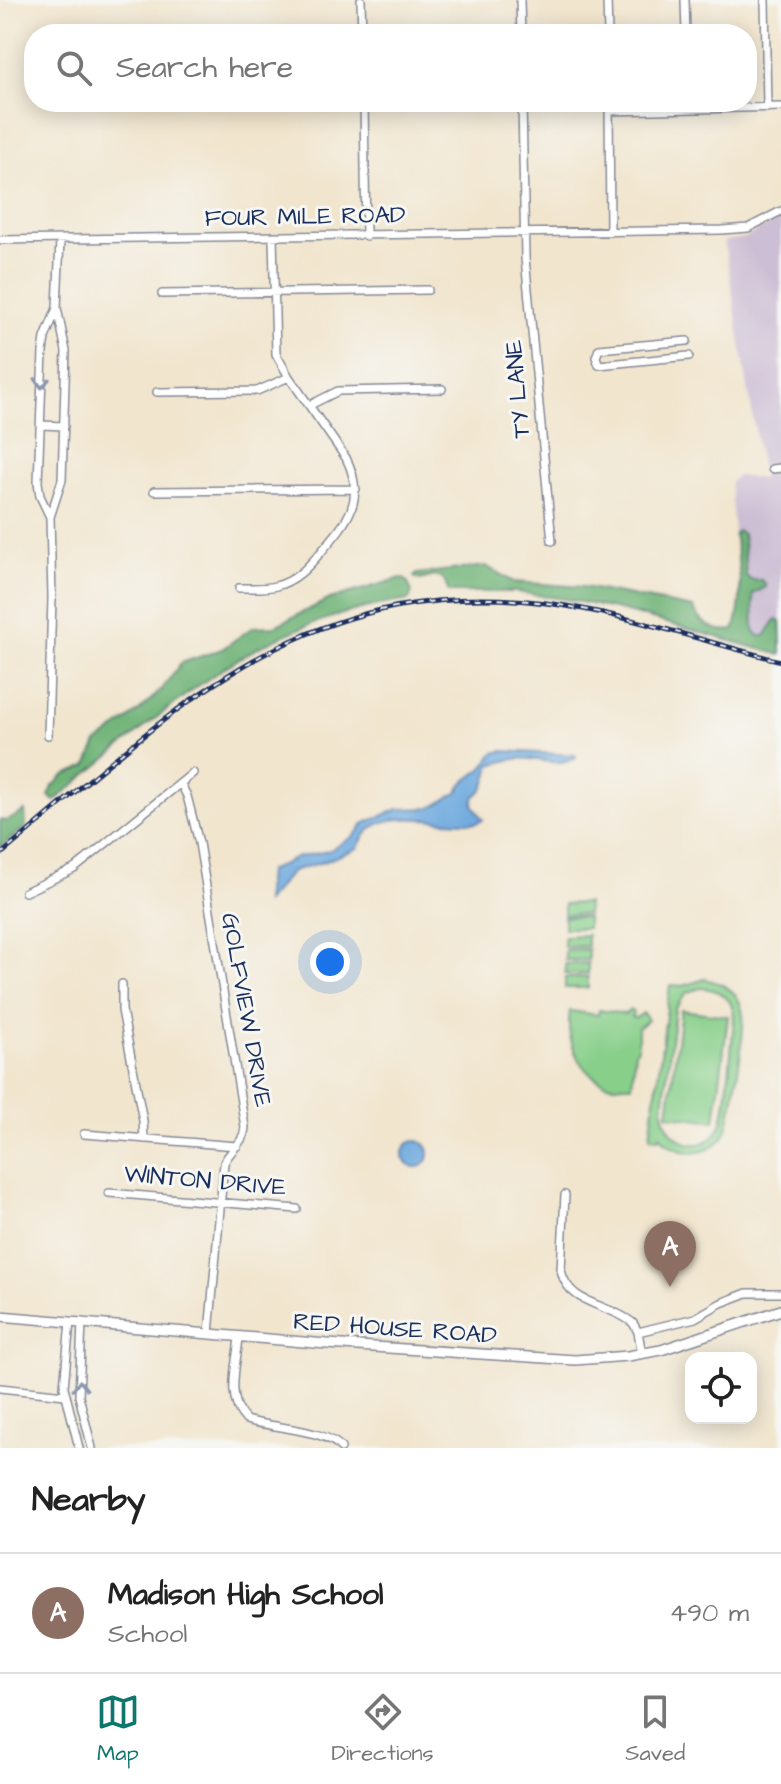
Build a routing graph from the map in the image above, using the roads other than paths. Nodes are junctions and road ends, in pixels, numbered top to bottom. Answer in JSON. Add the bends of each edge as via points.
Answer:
{"nodes":[{"id":1,"x":361,"y":0,"type":"edge"},
{"id":2,"x":520,"y":0,"type":"edge"},
{"id":3,"x":607,"y":0,"type":"edge"},
{"id":4,"x":685,"y":0,"type":"edge"},
{"id":5,"x":765,"y":0,"type":"edge"},
{"id":6,"x":362,"y":24,"type":"edge"},
{"id":7,"x":521,"y":24,"type":"edge"},
{"id":8,"x":608,"y":24,"type":"edge"},
{"id":9,"x":686,"y":24,"type":"edge"},
{"id":10,"x":781,"y":107,"type":"edge"},
{"id":11,"x":757,"y":108,"type":"edge"},
{"id":12,"x":767,"y":108,"type":"junction"},
{"id":13,"x":364,"y":112,"type":"edge"},
{"id":14,"x":522,"y":112,"type":"edge"},
{"id":15,"x":610,"y":112,"type":"edge"},
{"id":16,"x":781,"y":211,"type":"edge"},
{"id":17,"x":610,"y":232,"type":"junction"},
{"id":18,"x":525,"y":234,"type":"junction"},
{"id":19,"x":366,"y":236,"type":"junction"},
{"id":20,"x":273,"y":237,"type":"junction"},
{"id":21,"x":0,"y":240,"type":"edge"},
{"id":22,"x":60,"y":240,"type":"junction"},
{"id":23,"x":428,"y":290,"type":"dead end"},
{"id":24,"x":275,"y":293,"type":"junction"},
{"id":25,"x":162,"y":294,"type":"dead end"},
{"id":26,"x":57,"y":308,"type":"junction"},
{"id":27,"x":687,"y":341,"type":"dead end"},
{"id":28,"x":689,"y":356,"type":"dead end"},
{"id":29,"x":289,"y":377,"type":"junction"},
{"id":30,"x":442,"y":389,"type":"dead end"},
{"id":31,"x":157,"y":392,"type":"dead end"},
{"id":32,"x":310,"y":405,"type":"junction"},
{"id":33,"x":41,"y":425,"type":"junction"},
{"id":34,"x":64,"y":426,"type":"junction"},
{"id":35,"x":356,"y":489,"type":"junction"},
{"id":36,"x":154,"y":491,"type":"dead end"},
{"id":37,"x":50,"y":517,"type":"junction"},
{"id":38,"x":552,"y":541,"type":"dead end"},
{"id":39,"x":239,"y":588,"type":"dead end"},
{"id":40,"x":48,"y":735,"type":"dead end"},
{"id":41,"x":193,"y":773,"type":"dead end"},
{"id":42,"x":181,"y":784,"type":"junction"},
{"id":43,"x":25,"y":892,"type":"dead end"},
{"id":44,"x":122,"y":984,"type":"dead end"},
{"id":45,"x":84,"y":1134,"type":"dead end"},
{"id":46,"x":144,"y":1139,"type":"junction"},
{"id":47,"x":237,"y":1146,"type":"junction"},
{"id":48,"x":109,"y":1193,"type":"dead end"},
{"id":49,"x":565,"y":1195,"type":"dead end"},
{"id":50,"x":221,"y":1203,"type":"junction"},
{"id":51,"x":297,"y":1209,"type":"dead end"},
{"id":52,"x":781,"y":1293,"type":"edge"},
{"id":53,"x":781,"y":1310,"type":"edge"},
{"id":54,"x":0,"y":1316,"type":"edge"},
{"id":55,"x":70,"y":1322,"type":"junction"},
{"id":56,"x":82,"y":1322,"type":"junction"},
{"id":57,"x":638,"y":1332,"type":"junction"},
{"id":58,"x":209,"y":1334,"type":"junction"},
{"id":59,"x":239,"y":1337,"type":"junction"},
{"id":60,"x":642,"y":1354,"type":"junction"},
{"id":61,"x":0,"y":1388,"type":"edge"},
{"id":62,"x":65,"y":1395,"type":"junction"},
{"id":63,"x":79,"y":1448,"type":"edge"},
{"id":64,"x":92,"y":1448,"type":"edge"},
{"id":65,"x":341,"y":1448,"type":"edge"}],
"edges":[{"from":1,"to":6,"type":"street"},
{"from":2,"to":7,"type":"street"},
{"from":3,"to":8,"type":"street"},
{"from":4,"to":9,"type":"street"},
{"from":5,"to":12,"type":"street"},
{"from":10,"to":12,"type":"street"},
{"from":11,"to":12,"type":"street"},
{"from":13,"to":19,"type":"street"},
{"from":14,"to":18,"type":"street","name":"TY LANE"},
{"from":15,"to":17,"type":"street"},
{"from":16,"to":17,"type":"street","name":"FOUR MILE ROAD","via":[[754,226],[735,229]]},
{"from":17,"to":18,"type":"street","name":"FOUR MILE ROAD"},
{"from":18,"to":19,"type":"street","name":"FOUR MILE ROAD"},
{"from":18,"to":38,"type":"street","name":"TY LANE"},
{"from":19,"to":20,"type":"street","name":"FOUR MILE ROAD"},
{"from":20,"to":22,"type":"street","name":"FOUR MILE ROAD"},
{"from":20,"to":24,"type":"street"},
{"from":21,"to":22,"type":"street","name":"FOUR MILE ROAD"},
{"from":22,"to":26,"type":"street"},
{"from":23,"to":24,"type":"street"},
{"from":24,"to":25,"type":"street"},
{"from":24,"to":29,"type":"street","via":[[276,354]]},
{"from":26,"to":33,"type":"street","one_way":true,"via":[[43,352]]},
{"from":26,"to":34,"type":"street","via":[[66,351]]},
{"from":27,"to":28,"type":"street","via":[[599,349],[596,357],[599,365]]},
{"from":29,"to":31,"type":"street","via":[[257,391]]},
{"from":29,"to":32,"type":"street"},
{"from":30,"to":32,"type":"street","via":[[338,391]]},
{"from":32,"to":35,"type":"street","via":[[346,458]]},
{"from":33,"to":34,"type":"street"},
{"from":33,"to":37,"type":"street","via":[[38,482]]},
{"from":34,"to":37,"type":"street","via":[[62,480]]},
{"from":35,"to":36,"type":"street"},
{"from":35,"to":39,"type":"street","via":[[349,520],[304,572],[277,586]]},
{"from":37,"to":40,"type":"street"},
{"from":41,"to":42,"type":"street"},
{"from":42,"to":43,"type":"street","via":[[74,869]]},
{"from":42,"to":47,"type":"street","name":"GOLFVIEW DRIVE","via":[[199,843],[245,1120],[245,1134]]},
{"from":44,"to":46,"type":"street"},
{"from":45,"to":46,"type":"street"},
{"from":46,"to":47,"type":"street"},
{"from":47,"to":50,"type":"street","name":"GOLFVIEW DRIVE","via":[[224,1163]]},
{"from":48,"to":50,"type":"street","name":"WINTON DRIVE"},
{"from":49,"to":57,"type":"street","via":[[561,1270],[566,1287],[628,1319]]},
{"from":50,"to":51,"type":"street","name":"WINTON DRIVE"},
{"from":50,"to":58,"type":"street","name":"GOLFVIEW DRIVE"},
{"from":52,"to":57,"type":"street","via":[[747,1293],[695,1318]]},
{"from":53,"to":60,"type":"main road","name":"RED HOUSE ROAD"},
{"from":54,"to":55,"type":"main road","name":"RED HOUSE ROAD"},
{"from":55,"to":56,"type":"main road","name":"RED HOUSE ROAD"},
{"from":55,"to":62,"type":"street"},
{"from":56,"to":58,"type":"main road","name":"RED HOUSE ROAD"},
{"from":64,"to":56,"type":"street","one_way":true,"via":[[79,1396]]},
{"from":57,"to":60,"type":"street"},
{"from":58,"to":59,"type":"main road","name":"RED HOUSE ROAD"},
{"from":59,"to":60,"type":"main road","name":"RED HOUSE ROAD","via":[[530,1359]]},
{"from":59,"to":65,"type":"street","via":[[233,1393],[239,1413],[246,1420],[337,1442]]},
{"from":61,"to":62,"type":"street"},
{"from":62,"to":63,"type":"street"}]}
